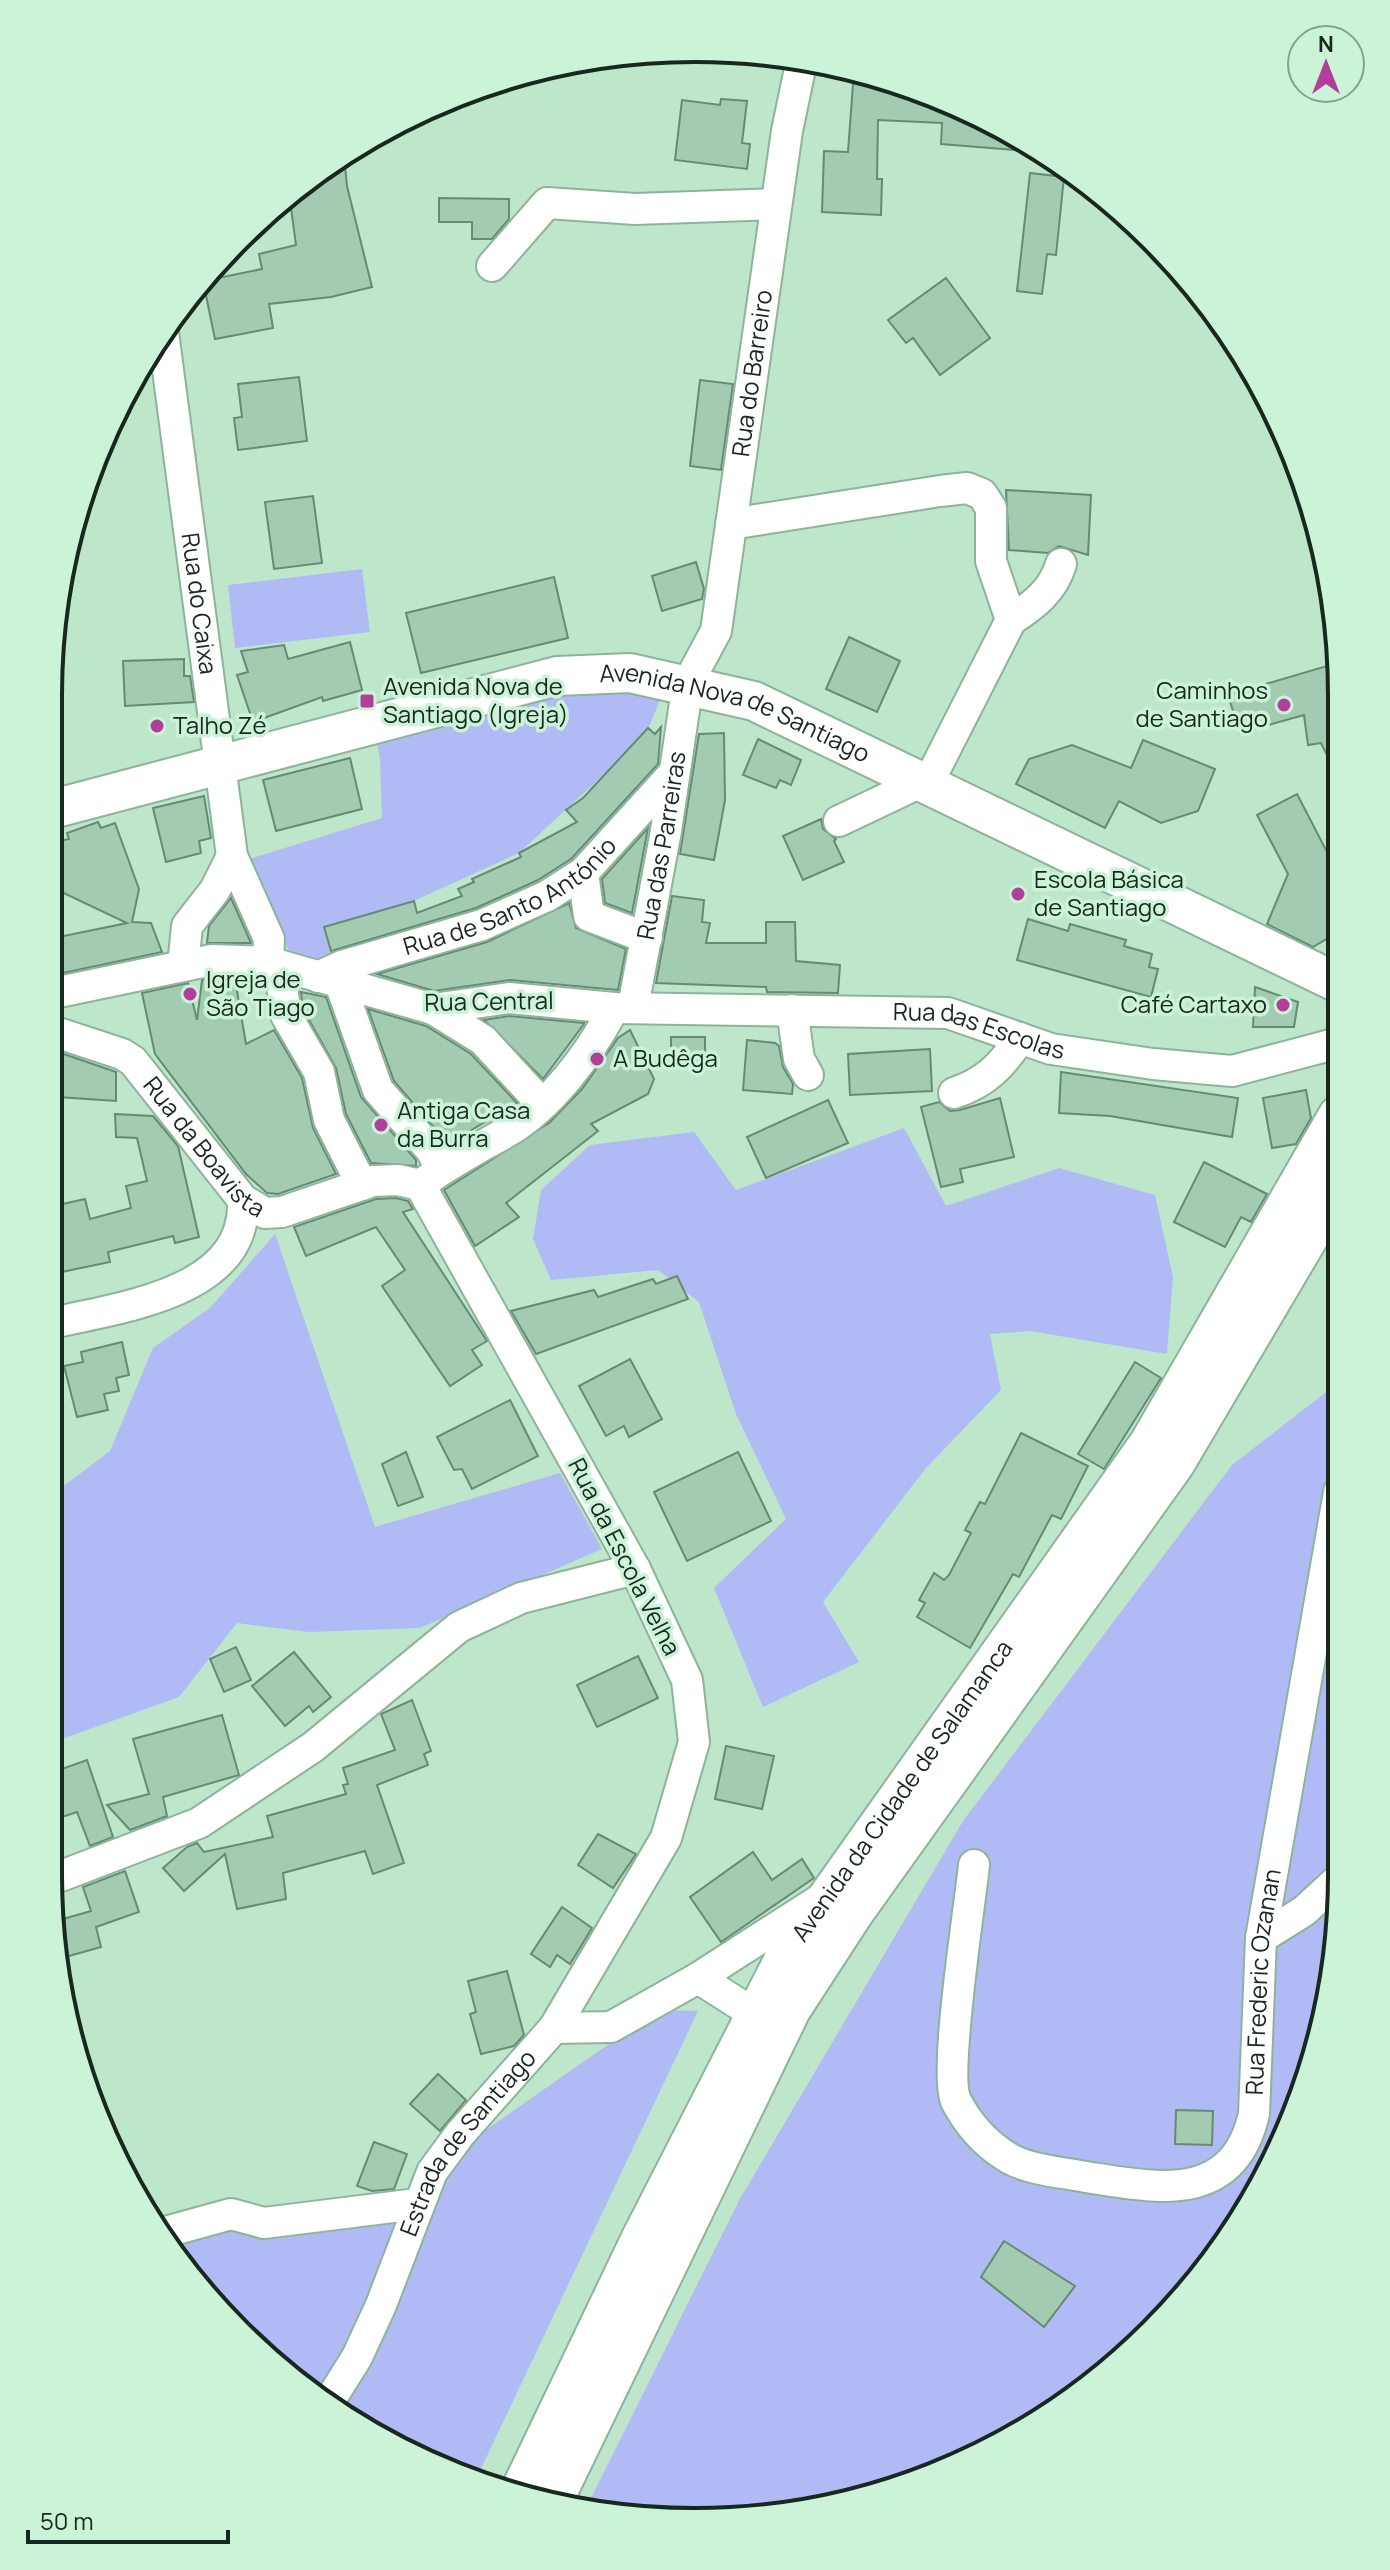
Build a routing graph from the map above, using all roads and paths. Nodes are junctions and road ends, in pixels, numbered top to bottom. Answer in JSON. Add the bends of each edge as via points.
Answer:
{"nodes":[{"id":1,"x":800,"y":71,"type":"edge"},
{"id":2,"x":776,"y":204,"type":"junction"},
{"id":3,"x":492,"y":266,"type":"dead end"},
{"id":4,"x":165,"y":349,"type":"edge"},
{"id":5,"x":731,"y":524,"type":"junction"},
{"id":6,"x":1061,"y":564,"type":"dead end"},
{"id":7,"x":1011,"y":620,"type":"junction"},
{"id":8,"x":688,"y":683,"type":"junction"},
{"id":9,"x":220,"y":764,"type":"junction"},
{"id":10,"x":673,"y":774,"type":"junction"},
{"id":11,"x":923,"y":785,"type":"junction"},
{"id":12,"x":62,"y":807,"type":"edge"},
{"id":13,"x":839,"y":821,"type":"dead end"},
{"id":14,"x":232,"y":856,"type":"junction"},
{"id":15,"x":583,"y":873,"type":"junction"},
{"id":16,"x":647,"y":938,"type":"junction"},
{"id":17,"x":273,"y":964,"type":"junction"},
{"id":18,"x":183,"y":966,"type":"junction"},
{"id":19,"x":1328,"y":978,"type":"edge"},
{"id":20,"x":329,"y":980,"type":"junction"},
{"id":21,"x":62,"y":991,"type":"edge"},
{"id":22,"x":624,"y":1007,"type":"junction"},
{"id":23,"x":433,"y":1009,"type":"junction"},
{"id":24,"x":792,"y":1010,"type":"junction"},
{"id":25,"x":62,"y":1034,"type":"edge"},
{"id":26,"x":1020,"y":1038,"type":"junction"},
{"id":27,"x":1328,"y":1046,"type":"edge"},
{"id":28,"x":808,"y":1075,"type":"dead end"},
{"id":29,"x":954,"y":1093,"type":"dead end"},
{"id":30,"x":541,"y":1103,"type":"junction"},
{"id":31,"x":1328,"y":1132,"type":"edge"},
{"id":32,"x":431,"y":1177,"type":"junction"},
{"id":33,"x":362,"y":1185,"type":"junction"},
{"id":34,"x":243,"y":1200,"type":"junction"},
{"id":35,"x":1328,"y":1205,"type":"edge"},
{"id":36,"x":62,"y":1321,"type":"edge"},
{"id":37,"x":1328,"y":1555,"type":"edge"},
{"id":38,"x":635,"y":1569,"type":"junction"},
{"id":39,"x":974,"y":1865,"type":"dead end"},
{"id":40,"x":62,"y":1876,"type":"edge"},
{"id":41,"x":1328,"y":1889,"type":"edge"},
{"id":42,"x":828,"y":1894,"type":"junction"},
{"id":43,"x":1261,"y":1938,"type":"junction"},
{"id":44,"x":698,"y":1978,"type":"junction"},
{"id":45,"x":753,"y":2013,"type":"junction"},
{"id":46,"x":554,"y":2028,"type":"junction"},
{"id":47,"x":417,"y":2204,"type":"junction"},
{"id":48,"x":171,"y":2230,"type":"edge"},
{"id":49,"x":334,"y":2394,"type":"edge"},
{"id":50,"x":524,"y":2484,"type":"edge"},
{"id":51,"x":558,"y":2492,"type":"edge"}],
"edges":[{"from":1,"to":2,"type":"street","name":"Rua do Barreiro"},
{"from":2,"to":3,"type":"street","via":[[635,209],[547,203]]},
{"from":2,"to":5,"type":"street","name":"Rua do Barreiro"},
{"from":4,"to":9,"type":"street","name":"Rua do Caixa"},
{"from":5,"to":7,"type":"street","via":[[967,488],[982,494],[991,508],[991,561]]},
{"from":5,"to":8,"type":"street","name":"Rua do Barreiro","via":[[716,631]]},
{"from":6,"to":7,"type":"street","via":[[1047,591]]},
{"from":7,"to":11,"type":"street"},
{"from":8,"to":9,"type":"street","name":"Avenida Nova de Santiago","via":[[630,673],[557,676]]},
{"from":8,"to":10,"type":"street","name":"Rua das Parreiras"},
{"from":8,"to":11,"type":"street","name":"Avenida Nova de Santiago","via":[[754,701]]},
{"from":9,"to":12,"type":"street","name":"Avenida Nova de Santiago"},
{"from":9,"to":14,"type":"street","name":"Rua do Caixa"},
{"from":10,"to":15,"type":"street","name":"Rua de Santo António"},
{"from":10,"to":16,"type":"street","name":"Rua das Parreiras"},
{"from":11,"to":13,"type":"street"},
{"from":11,"to":19,"type":"street","name":"Avenida Nova de Santiago"},
{"from":14,"to":17,"type":"street","name":"Rua do Caixa","via":[[269,939]]},
{"from":14,"to":18,"type":"street","via":[[215,890],[187,926]]},
{"from":15,"to":16,"type":"street","via":[[589,916]]},
{"from":15,"to":20,"type":"street","name":"Rua de Santo António","via":[[482,925],[342,966]]},
{"from":16,"to":22,"type":"street","name":"Rua das Parreiras"},
{"from":17,"to":18,"type":"street","name":"Rua Central","via":[[212,960]]},
{"from":17,"to":20,"type":"street","name":"Rua Central"},
{"from":17,"to":33,"type":"street","name":"Rua do Caixa","via":[[286,1015],[319,1072],[329,1120]]},
{"from":18,"to":21,"type":"street","name":"Rua Central"},
{"from":20,"to":23,"type":"street","name":"Rua Central"},
{"from":20,"to":32,"type":"street","name":"Rua da Escola Velha","via":[[378,1090],[431,1150]]},
{"from":22,"to":23,"type":"street","name":"Rua Central","via":[[509,998]]},
{"from":22,"to":24,"type":"street","name":"Rua das Escolas"},
{"from":22,"to":30,"type":"street","name":"Rua das Parreiras","via":[[589,1055]]},
{"from":23,"to":30,"type":"street","via":[[483,1040]]},
{"from":24,"to":26,"type":"street","name":"Rua das Escolas","via":[[948,1013]]},
{"from":24,"to":28,"type":"street","via":[[799,1059]]},
{"from":25,"to":34,"type":"street","name":"Rua da Boavista","via":[[133,1061]]},
{"from":26,"to":27,"type":"street","name":"Rua das Escolas","via":[[1051,1049],[1232,1071]]},
{"from":26,"to":29,"type":"street","via":[[984,1080]]},
{"from":30,"to":32,"type":"street","name":"Rua das Parreiras","via":[[507,1133],[480,1144]]},
{"from":31,"to":42,"type":"street","name":"Avenida da Cidade de Salamanca","via":[[1149,1443]]},
{"from":32,"to":33,"type":"street","name":"Rua da Boavista"},
{"from":32,"to":38,"type":"street","name":"Rua da Escola Velha"},
{"from":33,"to":34,"type":"street","name":"Rua da Boavista","via":[[282,1212],[265,1213]]},
{"from":34,"to":36,"type":"street","via":[[239,1234],[218,1265],[191,1284]]},
{"from":35,"to":51,"type":"street","name":"Avenida da Cidade de Salamanca","via":[[1175,1464],[854,1913],[791,2010]]},
{"from":37,"to":43,"type":"street","name":"Rua Frederic Ozanan"},
{"from":38,"to":40,"type":"street","via":[[521,1598],[459,1627],[313,1747],[199,1823]]},
{"from":38,"to":46,"type":"street","name":"Rua da Escola Velha","via":[[687,1680],[694,1742],[666,1838]]},
{"from":39,"to":43,"type":"street","name":"Rua Frederic Ozanan","via":[[952,2060],[954,2098],[976,2131],[1005,2157],[1050,2170],[1153,2188],[1199,2183],[1227,2166],[1248,2143],[1254,2114]]},
{"from":41,"to":43,"type":"street"},
{"from":42,"to":44,"type":"street","name":"Estrada de Santiago"},
{"from":42,"to":45,"type":"street","name":"Avenida da Cidade de Salamanca"},
{"from":44,"to":45,"type":"street"},
{"from":44,"to":46,"type":"street","name":"Estrada de Santiago","via":[[611,2027]]},
{"from":45,"to":50,"type":"street","name":"Avenida da Cidade de Salamanca"},
{"from":46,"to":47,"type":"street","name":"Estrada de Santiago","via":[[460,2134]]},
{"from":47,"to":48,"type":"street","via":[[264,2223],[231,2214]]},
{"from":47,"to":49,"type":"street","name":"Estrada de Santiago","via":[[381,2305]]}]}
